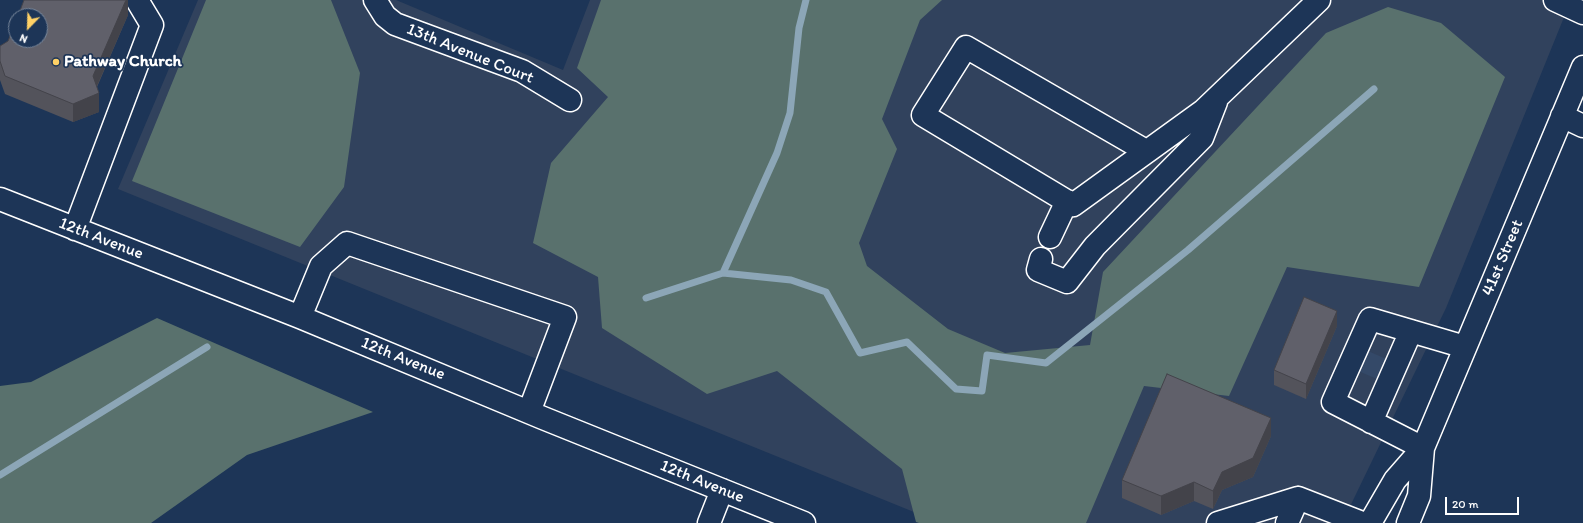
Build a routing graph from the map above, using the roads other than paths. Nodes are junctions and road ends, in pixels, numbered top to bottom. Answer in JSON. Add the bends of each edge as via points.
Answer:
{"nodes":[{"id":1,"x":137,"y":0,"type":"edge"},
{"id":2,"x":1319,"y":0,"type":"edge"},
{"id":3,"x":1555,"y":0,"type":"edge"},
{"id":4,"x":375,"y":1,"type":"edge"},
{"id":5,"x":1583,"y":13,"type":"edge"},
{"id":6,"x":1583,"y":67,"type":"edge"},
{"id":7,"x":1218,"y":97,"type":"junction"},
{"id":8,"x":570,"y":100,"type":"dead end"},
{"id":9,"x":1562,"y":116,"type":"junction"},
{"id":10,"x":1583,"y":126,"type":"edge"},
{"id":11,"x":1146,"y":151,"type":"junction"},
{"id":12,"x":0,"y":199,"type":"edge"},
{"id":13,"x":1067,"y":201,"type":"junction"},
{"id":14,"x":75,"y":229,"type":"junction"},
{"id":15,"x":1050,"y":236,"type":"dead end"},
{"id":16,"x":1041,"y":259,"type":"dead end"},
{"id":17,"x":300,"y":317,"type":"junction"},
{"id":18,"x":1411,"y":331,"type":"junction"},
{"id":19,"x":1465,"y":347,"type":"junction"},
{"id":20,"x":529,"y":412,"type":"junction"},
{"id":21,"x":1371,"y":422,"type":"junction"},
{"id":22,"x":1422,"y":448,"type":"junction"},
{"id":23,"x":722,"y":490,"type":"junction"},
{"id":24,"x":1298,"y":498,"type":"junction"},
{"id":25,"x":709,"y":523,"type":"edge"},
{"id":26,"x":804,"y":523,"type":"edge"},
{"id":27,"x":1218,"y":523,"type":"edge"},
{"id":28,"x":1287,"y":523,"type":"edge"},
{"id":29,"x":1362,"y":523,"type":"edge"},
{"id":30,"x":1370,"y":523,"type":"edge"},
{"id":31,"x":1408,"y":523,"type":"edge"}],
"edges":[{"from":1,"to":14,"type":"street","via":[[152,25]]},
{"from":2,"to":7,"type":"street"},
{"from":3,"to":5,"type":"street"},
{"from":4,"to":8,"type":"street","name":"13th Avenue Court","via":[[385,16],[395,24],[522,71]]},
{"from":6,"to":9,"type":"street","name":"41st Street"},
{"from":7,"to":11,"type":"street","via":[[1203,111]]},
{"from":7,"to":16,"type":"street","via":[[1202,138],[1095,246],[1067,282],[1038,270]]},
{"from":9,"to":10,"type":"street"},
{"from":9,"to":19,"type":"street","name":"41st Street"},
{"from":11,"to":13,"type":"street","via":[[1073,205]]},
{"from":11,"to":13,"type":"street","via":[[966,47],[923,114]]},
{"from":12,"to":14,"type":"street","name":"12th Avenue"},
{"from":13,"to":15,"type":"street"},
{"from":14,"to":17,"type":"street","name":"12th Avenue"},
{"from":17,"to":20,"type":"street","name":"12th Avenue"},
{"from":17,"to":20,"type":"street","via":[[321,266],[347,243],[565,317]]},
{"from":18,"to":19,"type":"street"},
{"from":18,"to":21,"type":"street","via":[[1390,372]]},
{"from":18,"to":21,"type":"street","via":[[1370,319],[1358,358],[1333,402]]},
{"from":19,"to":22,"type":"street","name":"41st Street"},
{"from":20,"to":23,"type":"street","name":"12th Avenue"},
{"from":21,"to":22,"type":"street"},
{"from":22,"to":30,"type":"street","name":"41st Street","via":[[1395,480]]},
{"from":22,"to":31,"type":"street","name":"41st Street","via":[[1419,496]]},
{"from":23,"to":25,"type":"street"},
{"from":23,"to":26,"type":"street","name":"12th Avenue"},
{"from":24,"to":27,"type":"street"},
{"from":24,"to":28,"type":"street"},
{"from":24,"to":29,"type":"street"}]}
